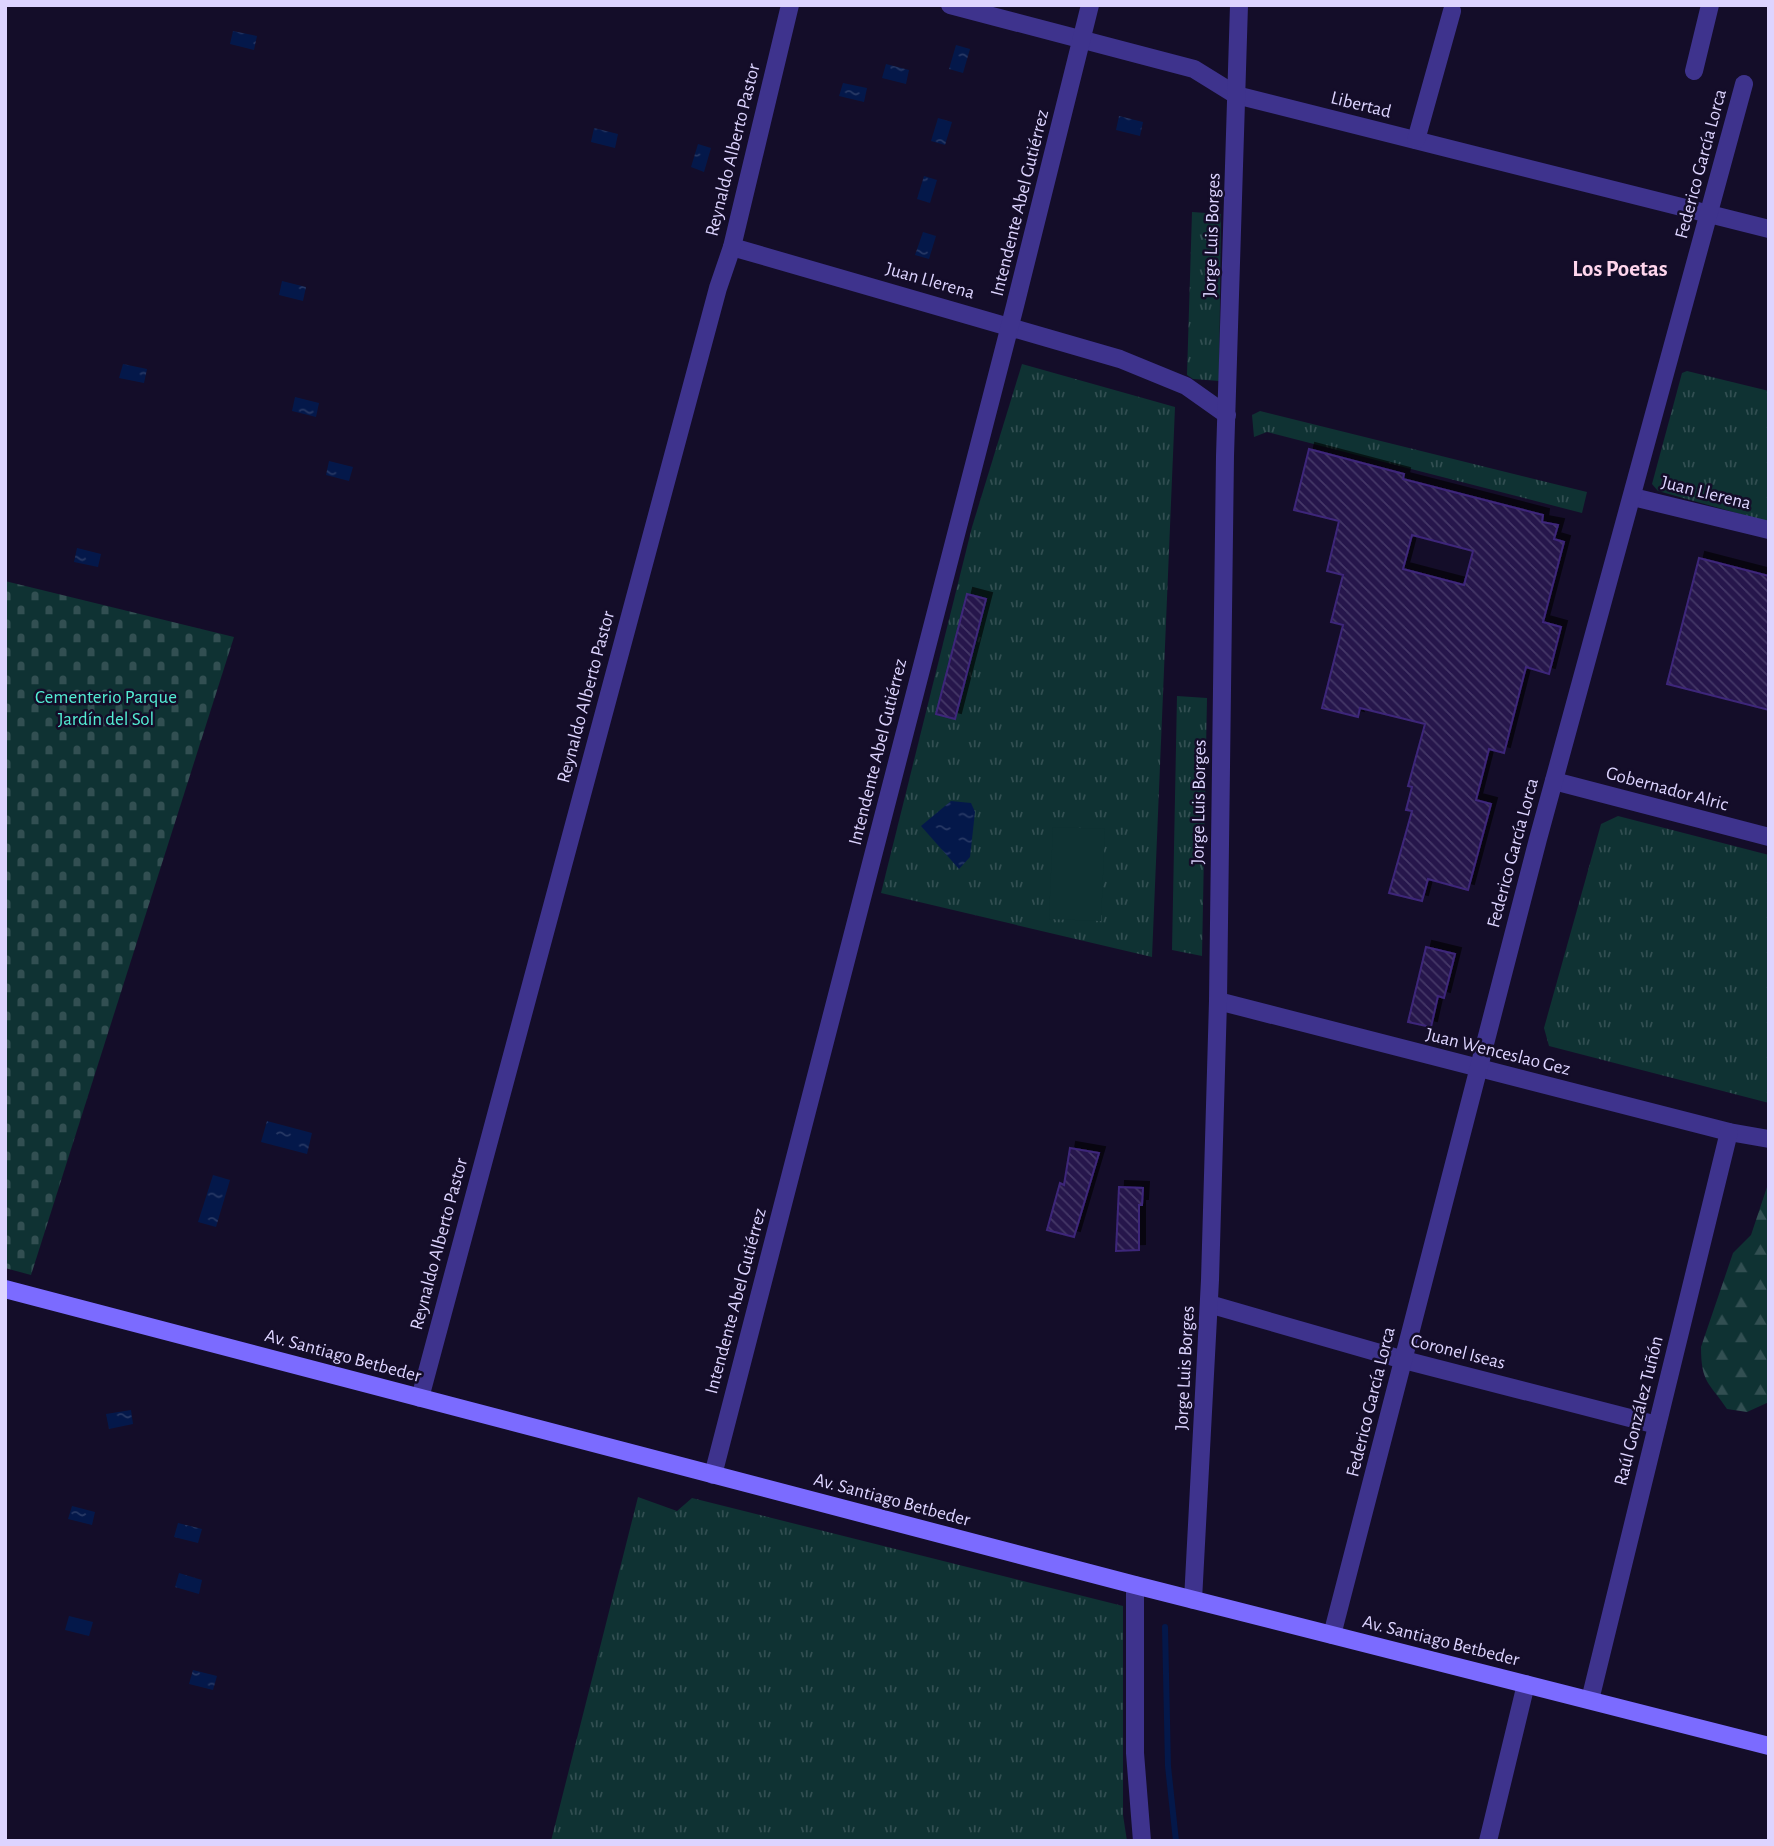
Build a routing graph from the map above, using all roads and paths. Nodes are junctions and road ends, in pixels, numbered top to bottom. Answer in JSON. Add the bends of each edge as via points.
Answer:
{"nodes":[{"id":1,"x":790,"y":5,"type":"edge"},
{"id":2,"x":950,"y":5,"type":"edge"},
{"id":3,"x":1090,"y":5,"type":"edge"},
{"id":4,"x":1239,"y":5,"type":"edge"},
{"id":5,"x":1710,"y":5,"type":"edge"},
{"id":6,"x":1452,"y":11,"type":"dead end"},
{"id":7,"x":1082,"y":40,"type":"junction"},
{"id":8,"x":1693,"y":71,"type":"dead end"},
{"id":9,"x":1744,"y":84,"type":"dead end"},
{"id":10,"x":1236,"y":95,"type":"junction"},
{"id":11,"x":1416,"y":140,"type":"junction"},
{"id":12,"x":1709,"y":214,"type":"junction"},
{"id":13,"x":1769,"y":229,"type":"edge"},
{"id":14,"x":732,"y":247,"type":"junction"},
{"id":15,"x":1010,"y":326,"type":"junction"},
{"id":16,"x":1227,"y":415,"type":"junction"},
{"id":17,"x":1633,"y":497,"type":"junction"},
{"id":18,"x":1769,"y":530,"type":"edge"},
{"id":19,"x":1554,"y":781,"type":"junction"},
{"id":20,"x":1769,"y":837,"type":"edge"},
{"id":21,"x":1218,"y":1002,"type":"junction"},
{"id":22,"x":1478,"y":1069,"type":"junction"},
{"id":23,"x":1729,"y":1132,"type":"junction"},
{"id":24,"x":1769,"y":1139,"type":"edge"},
{"id":25,"x":5,"y":1289,"type":"edge"},
{"id":26,"x":1209,"y":1304,"type":"junction"},
{"id":27,"x":1404,"y":1360,"type":"junction"},
{"id":28,"x":420,"y":1398,"type":"junction"},
{"id":29,"x":1657,"y":1425,"type":"junction"},
{"id":30,"x":713,"y":1475,"type":"junction"},
{"id":31,"x":1135,"y":1585,"type":"junction"},
{"id":32,"x":1193,"y":1600,"type":"junction"},
{"id":33,"x":1332,"y":1635,"type":"junction"},
{"id":34,"x":1526,"y":1684,"type":"junction"},
{"id":35,"x":1590,"y":1700,"type":"junction"},
{"id":36,"x":1769,"y":1746,"type":"edge"},
{"id":37,"x":1142,"y":1841,"type":"edge"},
{"id":38,"x":1488,"y":1841,"type":"edge"}],
"edges":[{"from":1,"to":14,"type":"street","name":"Reynaldo Alberto Pastor"},
{"from":2,"to":7,"type":"street","name":"Libertad"},
{"from":3,"to":7,"type":"street","name":"Intendente Abel Gutiérrez"},
{"from":4,"to":10,"type":"street","name":"Jorge Luis Borges"},
{"from":5,"to":8,"type":"street","name":"Federico García Lorca"},
{"from":6,"to":11,"type":"street"},
{"from":7,"to":10,"type":"street","name":"Libertad","via":[[1194,69]]},
{"from":7,"to":15,"type":"street","name":"Intendente Abel Gutiérrez"},
{"from":9,"to":12,"type":"street","name":"Federico García Lorca"},
{"from":10,"to":11,"type":"street","name":"Libertad"},
{"from":10,"to":16,"type":"street","name":"Jorge Luis Borges"},
{"from":11,"to":12,"type":"street","name":"Libertad"},
{"from":12,"to":13,"type":"street","name":"Libertad"},
{"from":12,"to":17,"type":"street","name":"Federico García Lorca"},
{"from":14,"to":15,"type":"street","name":"Juan Llerena"},
{"from":14,"to":28,"type":"street","name":"Reynaldo Alberto Pastor"},
{"from":15,"to":16,"type":"street","name":"Juan Llerena","via":[[1120,359],[1186,386]]},
{"from":15,"to":30,"type":"street","name":"Intendente Abel Gutiérrez"},
{"from":16,"to":21,"type":"street","name":"Jorge Luis Borges"},
{"from":17,"to":18,"type":"street","name":"Juan Llerena"},
{"from":17,"to":19,"type":"street","name":"Federico García Lorca"},
{"from":19,"to":20,"type":"street","name":"Gobernador Alric"},
{"from":19,"to":22,"type":"street","name":"Federico García Lorca"},
{"from":21,"to":22,"type":"street","name":"Juan Wenceslao Gez"},
{"from":21,"to":26,"type":"street","name":"Jorge Luis Borges"},
{"from":22,"to":23,"type":"street","name":"Juan Wenceslao Gez"},
{"from":22,"to":27,"type":"street","name":"Federico García Lorca"},
{"from":23,"to":24,"type":"street","name":"Juan Wenceslao Gez"},
{"from":23,"to":29,"type":"street","name":"Raúl González Tuñón"},
{"from":25,"to":28,"type":"main road","name":"Av. Santiago Betbeder"},
{"from":26,"to":27,"type":"street","name":"Coronel Iseas"},
{"from":26,"to":32,"type":"street","name":"Jorge Luis Borges"},
{"from":27,"to":29,"type":"street","name":"Coronel Iseas"},
{"from":27,"to":33,"type":"street","name":"Federico García Lorca"},
{"from":28,"to":30,"type":"main road","name":"Av. Santiago Betbeder"},
{"from":29,"to":35,"type":"street","name":"Raúl González Tuñón"},
{"from":30,"to":31,"type":"main road","name":"Av. Santiago Betbeder"},
{"from":31,"to":32,"type":"main road","name":"Av. Santiago Betbeder"},
{"from":31,"to":37,"type":"street","via":[[1135,1753]]},
{"from":32,"to":33,"type":"main road","name":"Av. Santiago Betbeder"},
{"from":33,"to":34,"type":"main road","name":"Av. Santiago Betbeder"},
{"from":34,"to":35,"type":"main road","name":"Av. Santiago Betbeder"},
{"from":34,"to":38,"type":"street"},
{"from":35,"to":36,"type":"main road","name":"Av. Santiago Betbeder"}]}
